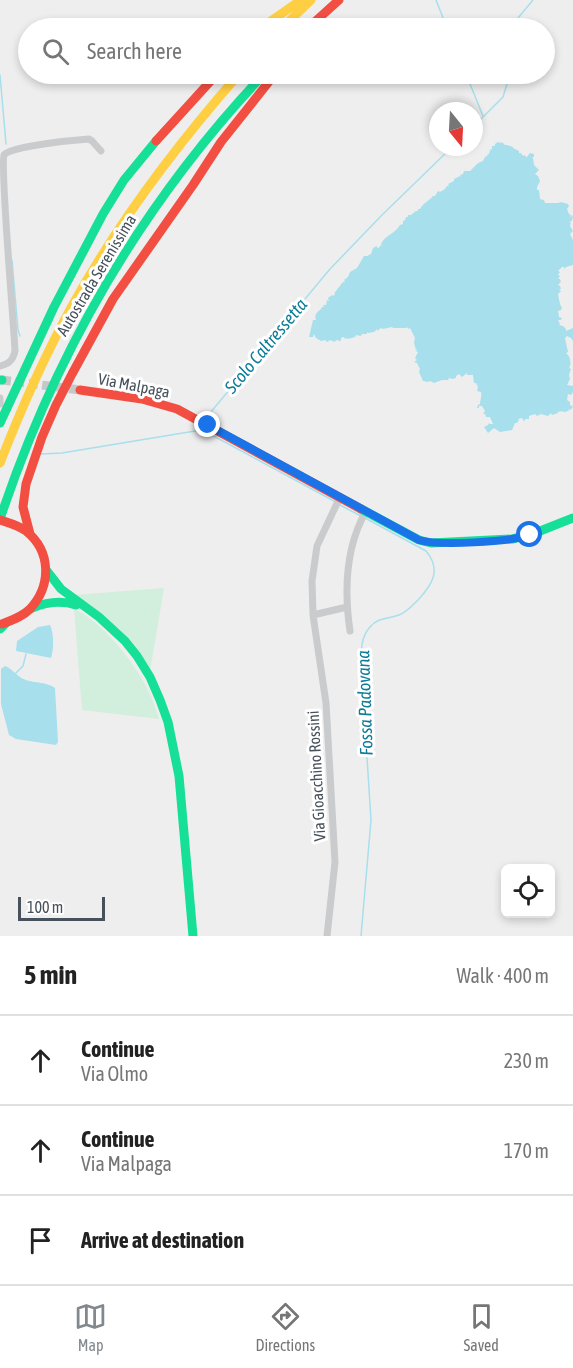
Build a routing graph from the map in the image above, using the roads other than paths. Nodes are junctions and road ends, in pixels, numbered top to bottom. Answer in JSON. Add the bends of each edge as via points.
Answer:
{"nodes":[{"id":1,"x":301,"y":0,"type":"edge"},
{"id":2,"x":311,"y":0,"type":"edge"},
{"id":3,"x":339,"y":0,"type":"edge"},
{"id":4,"x":345,"y":0,"type":"edge"},
{"id":5,"x":275,"y":18,"type":"edge"},
{"id":6,"x":292,"y":18,"type":"edge"},
{"id":7,"x":319,"y":18,"type":"edge"},
{"id":8,"x":326,"y":18,"type":"edge"},
{"id":9,"x":208,"y":84,"type":"edge"},
{"id":10,"x":230,"y":84,"type":"edge"},
{"id":11,"x":255,"y":84,"type":"edge"},
{"id":12,"x":266,"y":84,"type":"edge"},
{"id":13,"x":101,"y":151,"type":"dead end"},
{"id":14,"x":0,"y":366,"type":"edge"},
{"id":15,"x":80,"y":390,"type":"tunnel mouth"},
{"id":16,"x":0,"y":398,"type":"edge"},
{"id":17,"x":0,"y":404,"type":"edge"},
{"id":18,"x":0,"y":423,"type":"edge"},
{"id":19,"x":0,"y":463,"type":"edge"},
{"id":20,"x":338,"y":501,"type":"junction"},
{"id":21,"x":364,"y":515,"type":"junction"},
{"id":22,"x":573,"y":518,"type":"edge"},
{"id":23,"x":0,"y":520,"type":"edge"},
{"id":24,"x":30,"y":534,"type":"junction"},
{"id":25,"x":47,"y":571,"type":"junction"},
{"id":26,"x":347,"y":607,"type":"junction"},
{"id":27,"x":32,"y":608,"type":"junction"},
{"id":28,"x":91,"y":611,"type":"junction"},
{"id":29,"x":313,"y":615,"type":"junction"},
{"id":30,"x":2,"y":626,"type":"edge"},
{"id":31,"x":350,"y":631,"type":"dead end"},
{"id":32,"x":193,"y":936,"type":"edge"},
{"id":33,"x":327,"y":936,"type":"edge"}],
"edges":[{"from":1,"to":5,"type":"main road"},
{"from":2,"to":6,"type":"main road"},
{"from":3,"to":7,"type":"main road"},
{"from":4,"to":8,"type":"main road"},
{"from":9,"to":18,"type":"main road","via":[[124,180],[103,214]]},
{"from":10,"to":19,"type":"main road","name":"Autostrada Serenissima","via":[[165,161],[81,288],[27,396]]},
{"from":11,"to":23,"type":"main road","name":"Autostrada Serenissima","via":[[203,142],[97,299],[30,435]]},
{"from":12,"to":24,"type":"main road","via":[[221,142],[113,299],[56,405],[26,484],[23,507]]},
{"from":13,"to":14,"type":"street","via":[[89,139],[19,149],[2,158],[15,351],[12,359]]},
{"from":15,"to":20,"type":"main road","name":"Via Malpaga","via":[[177,409]]},
{"from":16,"to":17,"type":"street"},
{"from":20,"to":21,"type":"main road","name":"Via Malpaga"},
{"from":20,"to":29,"type":"street","name":"Via Gioacchino Rossini","via":[[317,546]]},
{"from":21,"to":22,"type":"main road","name":"Via Malpaga","via":[[419,540],[437,543],[518,538]]},
{"from":21,"to":26,"type":"street","via":[[348,568]]},
{"from":23,"to":24,"type":"main road"},
{"from":24,"to":25,"type":"main road","via":[[42,551]]},
{"from":25,"to":27,"type":"main road","via":[[43,591]]},
{"from":25,"to":28,"type":"main road","via":[[61,589]]},
{"from":26,"to":29,"type":"street"},
{"from":26,"to":31,"type":"street"},
{"from":27,"to":28,"type":"main road","via":[[63,601]]},
{"from":27,"to":30,"type":"main road"},
{"from":28,"to":32,"type":"main road","via":[[137,656],[168,722],[179,776]]},
{"from":29,"to":33,"type":"street","name":"Via Gioacchino Rossini","via":[[326,703],[335,862]]}]}
